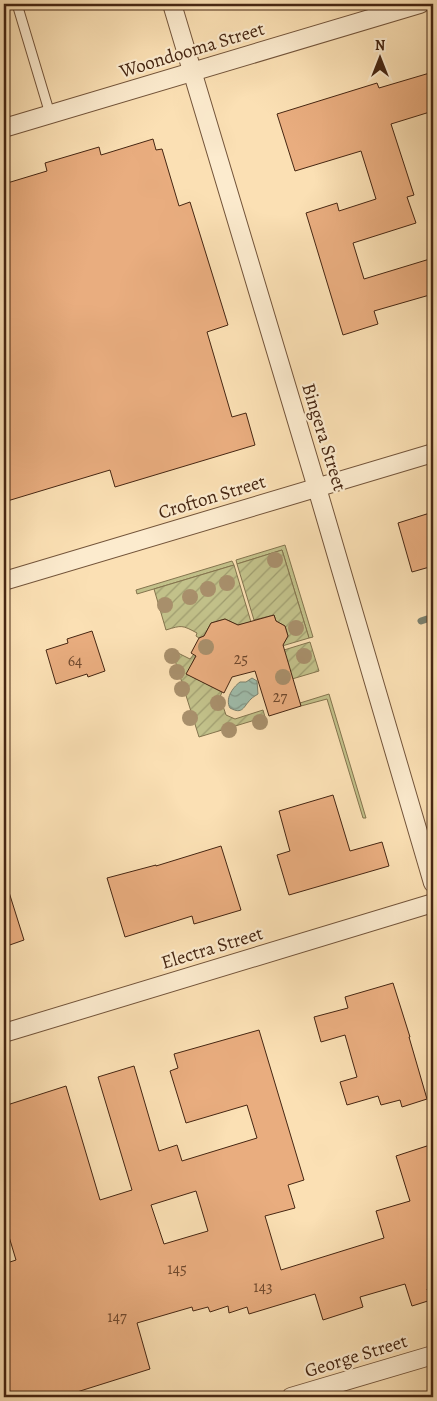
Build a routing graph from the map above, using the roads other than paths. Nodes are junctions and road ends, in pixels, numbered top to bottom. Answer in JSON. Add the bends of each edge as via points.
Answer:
{"nodes":[{"id":1,"x":17,"y":4,"type":"edge"},
{"id":2,"x":172,"y":4,"type":"edge"},
{"id":3,"x":420,"y":4,"type":"edge"},
{"id":4,"x":192,"y":72,"type":"junction"},
{"id":5,"x":50,"y":114,"type":"junction"},
{"id":6,"x":4,"y":128,"type":"edge"},
{"id":7,"x":433,"y":453,"type":"edge"},
{"id":8,"x":317,"y":488,"type":"junction"},
{"id":9,"x":4,"y":581,"type":"edge"},
{"id":10,"x":433,"y":883,"type":"edge"},
{"id":11,"x":433,"y":903,"type":"edge"},
{"id":12,"x":4,"y":1033,"type":"edge"},
{"id":13,"x":433,"y":1355,"type":"edge"},
{"id":14,"x":291,"y":1397,"type":"edge"}],
"edges":[{"from":1,"to":5,"type":"lane"},
{"from":2,"to":4,"type":"street","name":"Bingera Street"},
{"from":3,"to":4,"type":"street","name":"Woondooma Street"},
{"from":4,"to":5,"type":"street","name":"Woondooma Street"},
{"from":4,"to":8,"type":"street","name":"Bingera Street"},
{"from":5,"to":6,"type":"street","name":"Woondooma Street"},
{"from":7,"to":8,"type":"street","name":"Crofton Street"},
{"from":8,"to":9,"type":"street","name":"Crofton Street"},
{"from":8,"to":10,"type":"street","name":"Bingera Street"},
{"from":11,"to":12,"type":"street","name":"Electra Street"},
{"from":13,"to":14,"type":"street","name":"George Street"}]}
